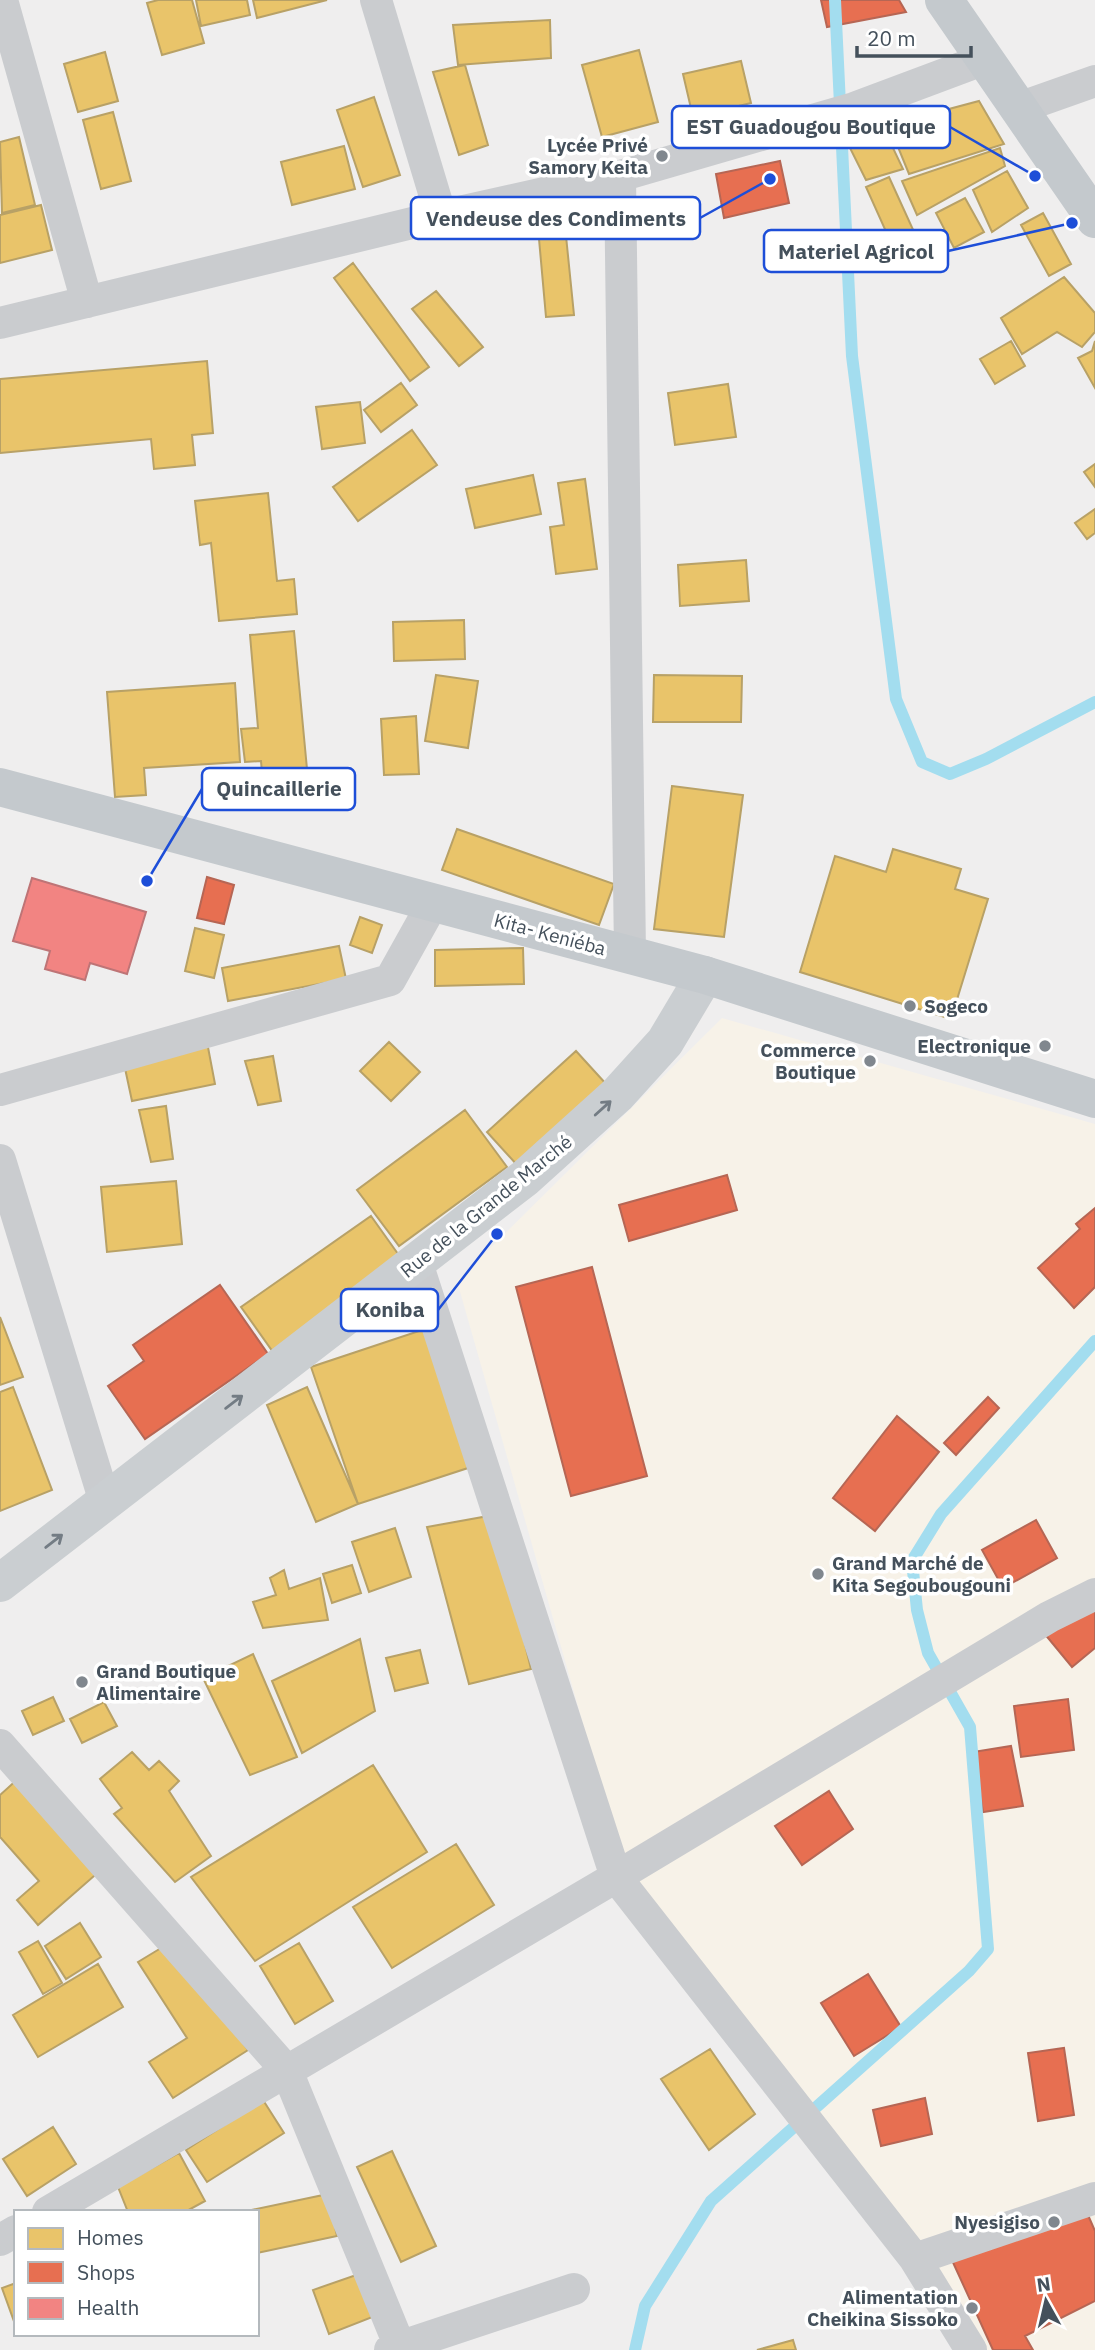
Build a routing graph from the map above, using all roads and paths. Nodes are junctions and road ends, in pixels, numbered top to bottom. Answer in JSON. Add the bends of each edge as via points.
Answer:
{"nodes":[{"id":1,"x":2,"y":0,"type":"edge"},
{"id":2,"x":376,"y":0,"type":"edge"},
{"id":3,"x":944,"y":0,"type":"edge"},
{"id":4,"x":985,"y":59,"type":"junction"},
{"id":5,"x":1095,"y":81,"type":"edge"},
{"id":6,"x":1019,"y":108,"type":"junction"},
{"id":7,"x":620,"y":176,"type":"junction"},
{"id":8,"x":441,"y":216,"type":"junction"},
{"id":9,"x":1095,"y":219,"type":"edge"},
{"id":10,"x":87,"y":302,"type":"junction"},
{"id":11,"x":0,"y":323,"type":"edge"},
{"id":12,"x":0,"y":787,"type":"edge"},
{"id":13,"x":433,"y":903,"type":"junction"},
{"id":14,"x":630,"y":955,"type":"junction"},
{"id":15,"x":705,"y":975,"type":"junction"},
{"id":16,"x":0,"y":1090,"type":"edge"},
{"id":17,"x":1095,"y":1099,"type":"edge"},
{"id":18,"x":0,"y":1160,"type":"edge"},
{"id":19,"x":416,"y":1263,"type":"junction"},
{"id":20,"x":104,"y":1502,"type":"junction"},
{"id":21,"x":0,"y":1583,"type":"edge"},
{"id":22,"x":1095,"y":1594,"type":"edge"},
{"id":23,"x":0,"y":1745,"type":"edge"},
{"id":24,"x":616,"y":1877,"type":"junction"},
{"id":25,"x":287,"y":2071,"type":"junction"},
{"id":26,"x":1095,"y":2198,"type":"edge"},
{"id":27,"x":51,"y":2210,"type":"edge"},
{"id":28,"x":915,"y":2259,"type":"junction"},
{"id":29,"x":574,"y":2290,"type":"dead end"},
{"id":30,"x":395,"y":2348,"type":"edge"},
{"id":31,"x":971,"y":2350,"type":"edge"}],
"edges":[{"from":1,"to":10,"type":"street"},
{"from":2,"to":8,"type":"street"},
{"from":3,"to":4,"type":"main road"},
{"from":4,"to":6,"type":"main road"},
{"from":4,"to":7,"type":"street","via":[[854,108]]},
{"from":5,"to":6,"type":"street"},
{"from":6,"to":9,"type":"main road"},
{"from":7,"to":8,"type":"street"},
{"from":7,"to":14,"type":"street"},
{"from":8,"to":10,"type":"street"},
{"from":10,"to":11,"type":"street"},
{"from":12,"to":13,"type":"main road","name":"Kita- Keniéba"},
{"from":13,"to":14,"type":"main road","name":"Kita- Keniéba"},
{"from":13,"to":16,"type":"street","via":[[390,980]]},
{"from":14,"to":15,"type":"main road","name":"Kita- Keniéba"},
{"from":15,"to":17,"type":"main road","name":"Kita- Keniéba"},
{"from":19,"to":15,"type":"main road","name":"Rue de la Grande Marché","one_way":true,"via":[[525,1178],[617,1095],[665,1042]]},
{"from":18,"to":20,"type":"street"},
{"from":20,"to":19,"type":"main road","name":"Rue de la Grande Marché","one_way":true},
{"from":19,"to":24,"type":"street"},
{"from":21,"to":20,"type":"main road","name":"Rue de la Grande Marché","one_way":true},
{"from":22,"to":24,"type":"street","via":[[1049,1617]]},
{"from":23,"to":25,"type":"street"},
{"from":24,"to":25,"type":"street"},
{"from":24,"to":28,"type":"street"},
{"from":25,"to":27,"type":"street"},
{"from":25,"to":30,"type":"street"},
{"from":26,"to":28,"type":"street"},
{"from":28,"to":31,"type":"street"},
{"from":29,"to":30,"type":"street"}]}
